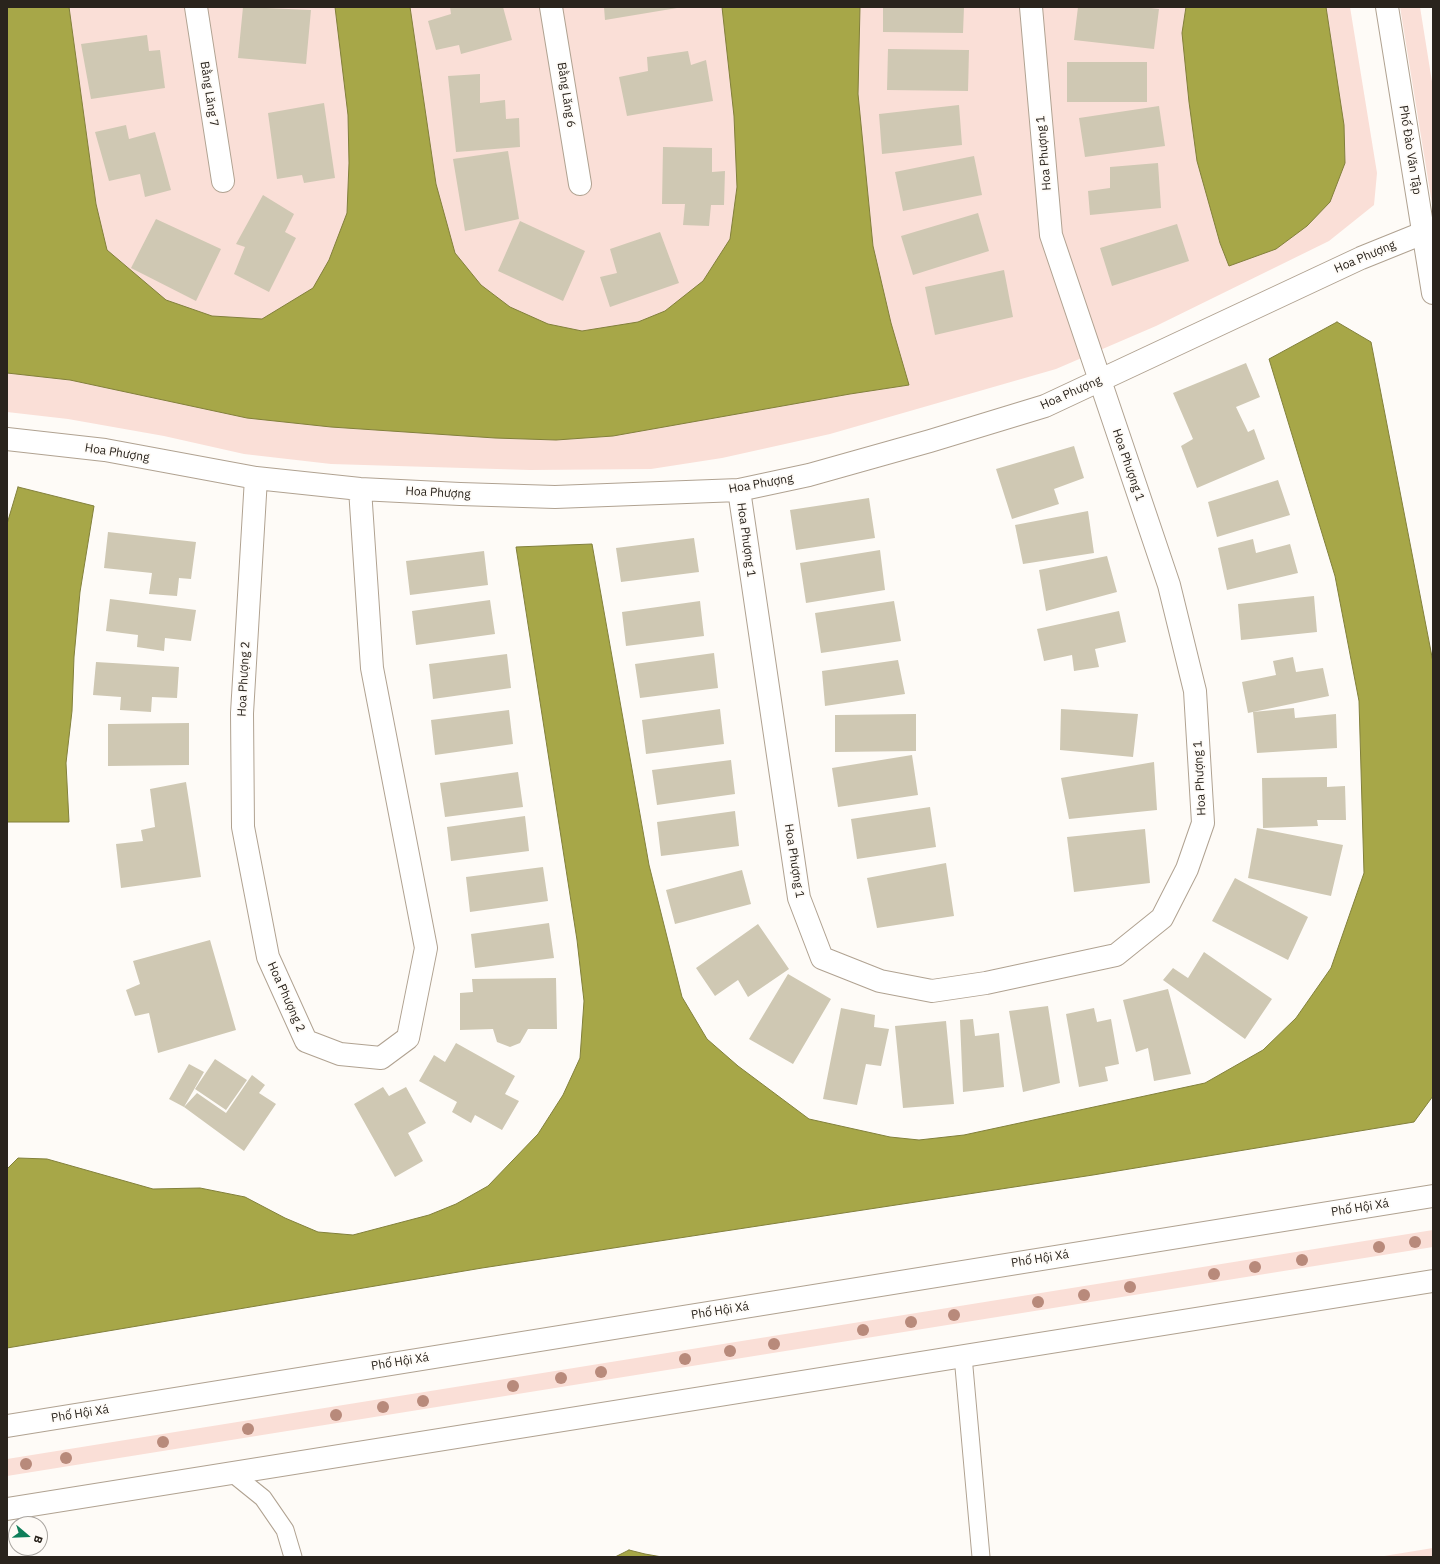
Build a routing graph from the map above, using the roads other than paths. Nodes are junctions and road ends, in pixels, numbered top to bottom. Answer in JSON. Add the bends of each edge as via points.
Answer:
{"nodes":[{"id":1,"x":196,"y":7,"type":"edge"},
{"id":2,"x":551,"y":7,"type":"edge"},
{"id":3,"x":1031,"y":7,"type":"edge"},
{"id":4,"x":1387,"y":7,"type":"edge"},
{"id":5,"x":223,"y":181,"type":"dead end"},
{"id":6,"x":580,"y":184,"type":"dead end"},
{"id":7,"x":1423,"y":233,"type":"junction"},
{"id":8,"x":1433,"y":293,"type":"edge"},
{"id":9,"x":1099,"y":381,"type":"junction"},
{"id":10,"x":7,"y":439,"type":"edge"},
{"id":11,"x":256,"y":478,"type":"junction"},
{"id":12,"x":360,"y":489,"type":"junction"},
{"id":13,"x":739,"y":490,"type":"junction"},
{"id":14,"x":1433,"y":1196,"type":"edge"},
{"id":15,"x":1433,"y":1280,"type":"edge"},
{"id":16,"x":962,"y":1356,"type":"junction"},
{"id":17,"x":7,"y":1426,"type":"edge"},
{"id":18,"x":232,"y":1473,"type":"junction"},
{"id":19,"x":7,"y":1509,"type":"edge"},
{"id":20,"x":293,"y":1557,"type":"edge"},
{"id":21,"x":981,"y":1557,"type":"edge"}],
"edges":[{"from":1,"to":5,"type":"street","name":"Bằng Lăng 7"},
{"from":2,"to":6,"type":"street","name":"Bằng Lăng 6"},
{"from":3,"to":9,"type":"street","name":"Hoa Phượng 1","via":[[1051,234]]},
{"from":4,"to":7,"type":"street","name":"Phố Đào Văn Tập"},
{"from":7,"to":8,"type":"street","name":"Phố Đào Văn Tập"},
{"from":7,"to":9,"type":"street","name":"Hoa Phượng","via":[[1361,258]]},
{"from":9,"to":13,"type":"street","name":"Hoa Phượng","via":[[1045,406],[930,441],[809,475]]},
{"from":9,"to":13,"type":"street","name":"Hoa Phượng 1","via":[[1169,585],[1195,691],[1203,822],[1187,869],[1162,918],[1116,955],[986,983],[932,991],[880,981],[822,958],[798,898]]},
{"from":10,"to":11,"type":"street","name":"Hoa Phượng","via":[[105,450]]},
{"from":11,"to":12,"type":"street","name":"Hoa Phượng"},
{"from":11,"to":12,"type":"street","name":"Hoa Phượng 2","via":[[242,713],[243,827],[268,957],[306,1042],[340,1054],[381,1058],[408,1038],[426,948],[372,668]]},
{"from":12,"to":13,"type":"street","name":"Hoa Phượng","via":[[554,497]]},
{"from":14,"to":17,"type":"street","name":"Phố Hội Xá"},
{"from":15,"to":16,"type":"street"},
{"from":16,"to":18,"type":"street"},
{"from":16,"to":21,"type":"lane"},
{"from":18,"to":19,"type":"street"},
{"from":18,"to":20,"type":"lane","via":[[263,1498],[285,1530]]}]}
